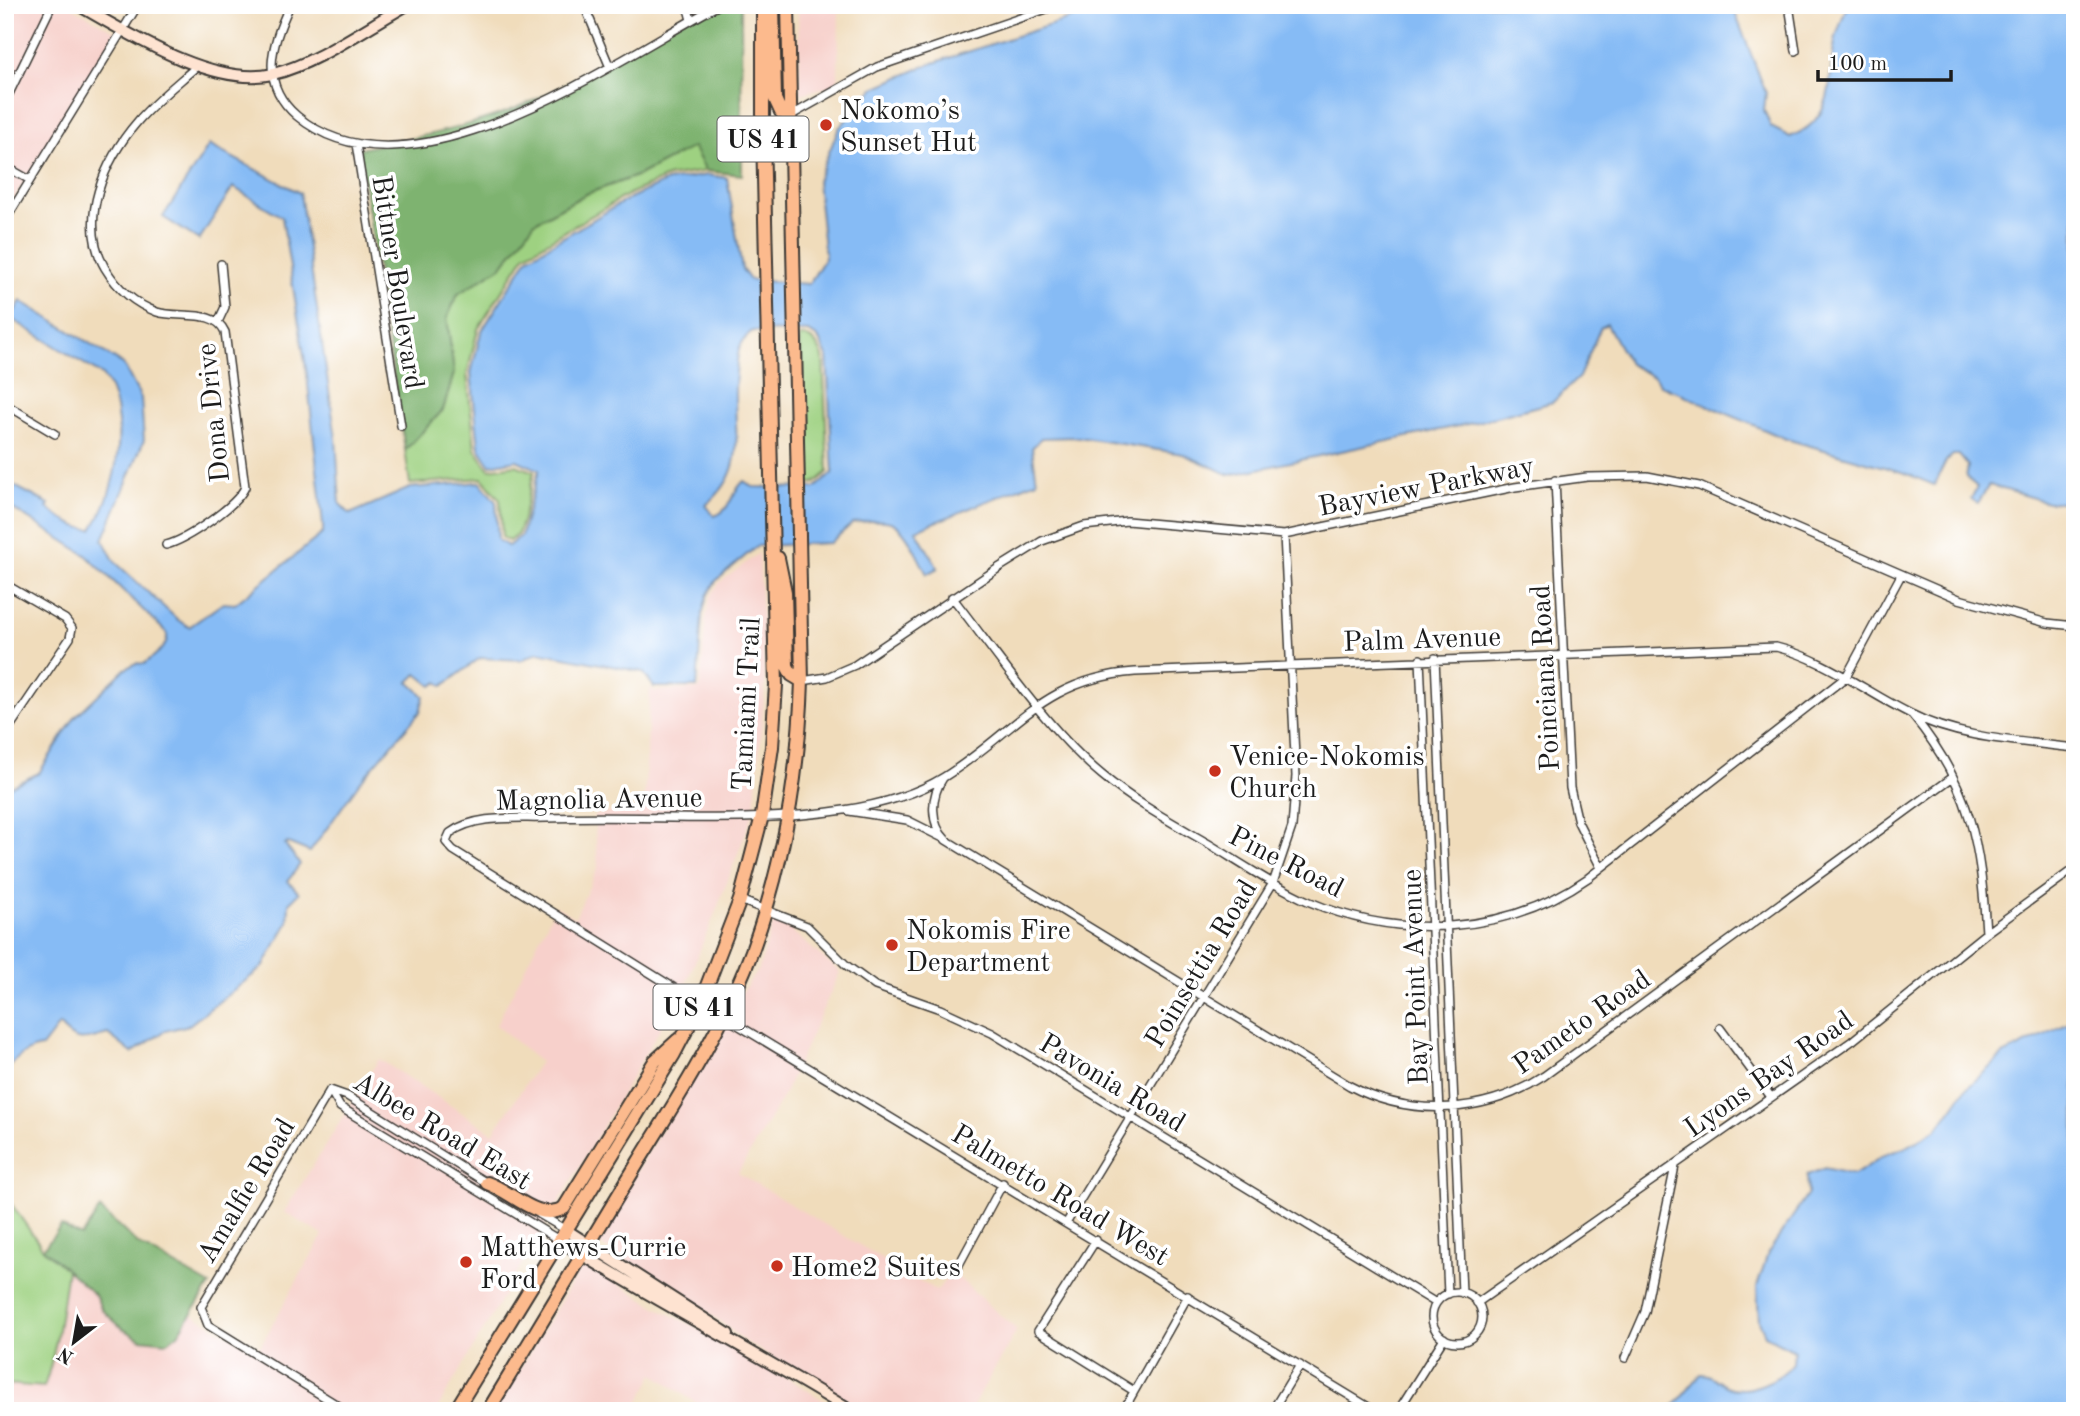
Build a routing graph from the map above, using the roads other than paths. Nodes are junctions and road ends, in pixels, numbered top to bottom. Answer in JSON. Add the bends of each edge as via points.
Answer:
{"nodes":[{"id":1,"x":52,"y":5,"type":"edge"},
{"id":2,"x":79,"y":5,"type":"edge"},
{"id":3,"x":138,"y":5,"type":"edge"},
{"id":4,"x":290,"y":5,"type":"edge"},
{"id":5,"x":407,"y":5,"type":"edge"},
{"id":6,"x":584,"y":5,"type":"edge"},
{"id":7,"x":687,"y":5,"type":"edge"},
{"id":8,"x":719,"y":5,"type":"edge"},
{"id":9,"x":763,"y":5,"type":"edge"},
{"id":10,"x":773,"y":5,"type":"edge"},
{"id":11,"x":788,"y":5,"type":"edge"},
{"id":12,"x":1058,"y":5,"type":"edge"},
{"id":13,"x":1789,"y":5,"type":"edge"},
{"id":14,"x":691,"y":20,"type":"junction"},
{"id":15,"x":123,"y":29,"type":"junction"},
{"id":16,"x":1796,"y":51,"type":"dead end"},
{"id":17,"x":609,"y":65,"type":"junction"},
{"id":18,"x":197,"y":66,"type":"junction"},
{"id":19,"x":273,"y":74,"type":"junction"},
{"id":20,"x":5,"y":102,"type":"edge"},
{"id":21,"x":789,"y":116,"type":"junction"},
{"id":22,"x":356,"y":144,"type":"junction"},
{"id":23,"x":5,"y":166,"type":"edge"},
{"id":24,"x":30,"y":180,"type":"junction"},
{"id":25,"x":5,"y":221,"type":"edge"},
{"id":26,"x":221,"y":264,"type":"dead end"},
{"id":27,"x":218,"y":322,"type":"junction"},
{"id":28,"x":5,"y":404,"type":"edge"},
{"id":29,"x":401,"y":426,"type":"dead end"},
{"id":30,"x":55,"y":434,"type":"dead end"},
{"id":31,"x":1555,"y":480,"type":"junction"},
{"id":32,"x":1284,"y":535,"type":"junction"},
{"id":33,"x":166,"y":545,"type":"dead end"},
{"id":34,"x":774,"y":548,"type":"junction"},
{"id":35,"x":1901,"y":575,"type":"junction"},
{"id":36,"x":5,"y":584,"type":"edge"},
{"id":37,"x":952,"y":597,"type":"junction"},
{"id":38,"x":2075,"y":626,"type":"edge"},
{"id":39,"x":1564,"y":653,"type":"junction"},
{"id":40,"x":1420,"y":659,"type":"junction"},
{"id":41,"x":1435,"y":659,"type":"junction"},
{"id":42,"x":1291,"y":664,"type":"junction"},
{"id":43,"x":1846,"y":677,"type":"junction"},
{"id":44,"x":802,"y":681,"type":"junction"},
{"id":45,"x":1037,"y":705,"type":"junction"},
{"id":46,"x":1913,"y":716,"type":"junction"},
{"id":47,"x":5,"y":734,"type":"edge"},
{"id":48,"x":2075,"y":748,"type":"edge"},
{"id":49,"x":1953,"y":776,"type":"junction"},
{"id":50,"x":943,"y":778,"type":"junction"},
{"id":51,"x":845,"y":810,"type":"junction"},
{"id":52,"x":762,"y":816,"type":"junction"},
{"id":53,"x":789,"y":816,"type":"junction"},
{"id":54,"x":946,"y":840,"type":"junction"},
{"id":55,"x":1601,"y":868,"type":"junction"},
{"id":56,"x":2075,"y":868,"type":"edge"},
{"id":57,"x":1273,"y":883,"type":"junction"},
{"id":58,"x":740,"y":900,"type":"junction"},
{"id":59,"x":766,"y":908,"type":"junction"},
{"id":60,"x":1446,"y":926,"type":"junction"},
{"id":61,"x":1434,"y":927,"type":"junction"},
{"id":62,"x":1986,"y":933,"type":"junction"},
{"id":63,"x":1204,"y":997,"type":"junction"},
{"id":64,"x":700,"y":1004,"type":"junction"},
{"id":65,"x":723,"y":1016,"type":"junction"},
{"id":66,"x":1720,"y":1028,"type":"dead end"},
{"id":67,"x":684,"y":1035,"type":"junction"},
{"id":68,"x":330,"y":1090,"type":"junction"},
{"id":69,"x":1771,"y":1097,"type":"junction"},
{"id":70,"x":1440,"y":1107,"type":"junction"},
{"id":71,"x":1454,"y":1107,"type":"junction"},
{"id":72,"x":1131,"y":1118,"type":"junction"},
{"id":73,"x":1675,"y":1165,"type":"junction"},
{"id":74,"x":487,"y":1183,"type":"junction"},
{"id":75,"x":1003,"y":1183,"type":"junction"},
{"id":76,"x":1067,"y":1222,"type":"junction"},
{"id":77,"x":563,"y":1235,"type":"junction"},
{"id":78,"x":1096,"y":1240,"type":"junction"},
{"id":79,"x":586,"y":1249,"type":"junction"},
{"id":80,"x":955,"y":1272,"type":"dead end"},
{"id":81,"x":1462,"y":1293,"type":"junction"},
{"id":82,"x":1448,"y":1294,"type":"junction"},
{"id":83,"x":1188,"y":1296,"type":"junction"},
{"id":84,"x":1436,"y":1303,"type":"junction"},
{"id":85,"x":1477,"y":1303,"type":"junction"},
{"id":86,"x":1444,"y":1338,"type":"junction"},
{"id":87,"x":1625,"y":1358,"type":"dead end"},
{"id":88,"x":1300,"y":1365,"type":"junction"},
{"id":89,"x":1134,"y":1391,"type":"junction"},
{"id":90,"x":347,"y":1411,"type":"edge"},
{"id":91,"x":455,"y":1411,"type":"edge"},
{"id":92,"x":488,"y":1411,"type":"edge"},
{"id":93,"x":851,"y":1411,"type":"edge"},
{"id":94,"x":1123,"y":1411,"type":"edge"},
{"id":95,"x":1272,"y":1411,"type":"edge"},
{"id":96,"x":1376,"y":1411,"type":"edge"},
{"id":97,"x":1398,"y":1411,"type":"edge"}],
"edges":[{"from":1,"to":20,"type":"street"},
{"from":2,"to":15,"type":"street"},
{"from":3,"to":15,"type":"street"},
{"from":4,"to":19,"type":"street","via":[[275,41]]},
{"from":5,"to":19,"type":"street","via":[[308,60]]},
{"from":6,"to":17,"type":"street"},
{"from":7,"to":14,"type":"street"},
{"from":8,"to":14,"type":"street"},
{"from":9,"to":34,"type":"main road","name":"Tamiami Trail","number":"US 41"},
{"from":10,"to":21,"type":"main road","via":[[775,99]]},
{"from":11,"to":21,"type":"main road","name":"Tamiami Trail","number":"US 41"},
{"from":12,"to":21,"type":"street","via":[[877,67]]},
{"from":13,"to":16,"type":"street"},
{"from":14,"to":17,"type":"street"},
{"from":15,"to":18,"type":"street"},
{"from":15,"to":24,"type":"street"},
{"from":17,"to":22,"type":"street","via":[[482,130],[392,146]]},
{"from":18,"to":19,"type":"street","via":[[242,77]]},
{"from":18,"to":27,"type":"street","name":"Dona Drive","via":[[130,132],[98,190],[93,235],[106,270],[130,297],[159,312]]},
{"from":19,"to":22,"type":"street","via":[[279,97],[303,120],[331,137]]},
{"from":21,"to":44,"type":"main road","name":"Tamiami Trail","number":"US 41"},
{"from":22,"to":29,"type":"street","name":"Bittner Boulevard"},
{"from":23,"to":24,"type":"street"},
{"from":24,"to":25,"type":"street"},
{"from":26,"to":27,"type":"street","name":"Dona Drive","via":[[225,307]]},
{"from":27,"to":33,"type":"street","name":"Dona Drive","via":[[225,332],[245,487],[238,499],[178,542]]},
{"from":28,"to":30,"type":"street"},
{"from":31,"to":32,"type":"street","name":"Bayview Parkway"},
{"from":31,"to":35,"type":"street","name":"Bayview Parkway","via":[[1632,476],[1684,481]]},
{"from":31,"to":39,"type":"street","name":"Poinciana Road"},
{"from":32,"to":37,"type":"street","name":"Bayview Parkway","via":[[1127,521],[1097,523],[1042,541]]},
{"from":32,"to":42,"type":"street","name":"Poinsettia Road"},
{"from":34,"to":44,"type":"main road","via":[[785,592],[787,666]]},
{"from":34,"to":52,"type":"main road","name":"Tamiami Trail","number":"US 41","via":[[775,714]]},
{"from":35,"to":38,"type":"street","name":"Bayview Parkway","via":[[1971,603]]},
{"from":35,"to":43,"type":"street","name":"Pine Road"},
{"from":36,"to":47,"type":"street","via":[[65,619],[72,628],[70,638]]},
{"from":37,"to":44,"type":"street","name":"Bayview Parkway","via":[[855,665]]},
{"from":37,"to":45,"type":"street","name":"Pine Road"},
{"from":39,"to":41,"type":"street","name":"Palm Avenue"},
{"from":39,"to":43,"type":"street","name":"Palm Avenue","via":[[1776,647]]},
{"from":39,"to":55,"type":"street","name":"Poinciana Road","via":[[1572,799]]},
{"from":40,"to":41,"type":"street","name":"Palm Avenue"},
{"from":40,"to":42,"type":"street","name":"Palm Avenue"},
{"from":40,"to":61,"type":"street","name":"Bay Point Avenue"},
{"from":41,"to":60,"type":"street","name":"Bay Point Avenue"},
{"from":42,"to":45,"type":"street","name":"Palm Avenue","via":[[1103,676],[1064,689]]},
{"from":42,"to":57,"type":"street","name":"Poinsettia Road","via":[[1295,806],[1285,854]]},
{"from":43,"to":46,"type":"street","name":"Palm Avenue"},
{"from":43,"to":55,"type":"street","name":"Pine Road"},
{"from":44,"to":53,"type":"main road","name":"Tamiami Trail","number":"US 41"},
{"from":45,"to":50,"type":"street","name":"Palm Avenue"},
{"from":45,"to":57,"type":"street","name":"Pine Road","via":[[1102,776]]},
{"from":46,"to":48,"type":"street","name":"Palm Avenue","via":[[1981,734]]},
{"from":46,"to":49,"type":"street"},
{"from":49,"to":62,"type":"street","via":[[1977,838]]},
{"from":49,"to":71,"type":"street","name":"Pameto Road","via":[[1544,1076],[1496,1100]]},
{"from":50,"to":51,"type":"street","name":"Palm Avenue","via":[[893,799]]},
{"from":50,"to":54,"type":"street","via":[[935,796],[934,820]]},
{"from":51,"to":53,"type":"street","name":"Palm Avenue"},
{"from":51,"to":54,"type":"street","name":"Pameto Road","via":[[907,820]]},
{"from":52,"to":53,"type":"street","name":"Magnolia Avenue"},
{"from":52,"to":58,"type":"main road","name":"Tamiami Trail","number":"US 41"},
{"from":52,"to":64,"type":"street","name":"Magnolia Avenue","via":[[482,821],[453,831],[446,842]]},
{"from":53,"to":59,"type":"main road","name":"Tamiami Trail","number":"US 41"},
{"from":54,"to":63,"type":"street","name":"Pameto Road"},
{"from":55,"to":60,"type":"street","name":"Pine Road","via":[[1538,907]]},
{"from":56,"to":62,"type":"street","name":"Lyons Bay Road"},
{"from":57,"to":61,"type":"street","name":"Pine Road","via":[[1351,916]]},
{"from":57,"to":63,"type":"street","name":"Poinsettia Road"},
{"from":58,"to":59,"type":"street","name":"Pavonia Road"},
{"from":58,"to":64,"type":"main road","name":"Tamiami Trail","number":"US 41"},
{"from":59,"to":65,"type":"main road","name":"Tamiami Trail","number":"US 41"},
{"from":59,"to":72,"type":"street","name":"Pavonia Road","via":[[807,926],[845,965],[875,986],[977,1025]]},
{"from":60,"to":61,"type":"street","name":"Pine Road"},
{"from":60,"to":71,"type":"street","name":"Bay Point Avenue"},
{"from":61,"to":70,"type":"street","name":"Bay Point Avenue"},
{"from":62,"to":69,"type":"street","name":"Lyons Bay Road","via":[[1852,1041]]},
{"from":63,"to":70,"type":"street","name":"Pameto Road","via":[[1363,1092],[1398,1103]]},
{"from":63,"to":72,"type":"street","name":"Poinsettia Road"},
{"from":64,"to":67,"type":"main road","name":"Tamiami Trail","number":"US 41"},
{"from":65,"to":75,"type":"street","name":"Palmetto Road West"},
{"from":65,"to":79,"type":"main road","name":"Tamiami Trail","number":"US 41"},
{"from":66,"to":69,"type":"street"},
{"from":67,"to":74,"type":"main road","via":[[655,1061],[564,1208],[552,1213],[538,1211]]},
{"from":67,"to":77,"type":"main road","name":"Tamiami Trail","number":"US 41"},
{"from":68,"to":74,"type":"street","name":"Albee Road East","via":[[347,1096]]},
{"from":68,"to":77,"type":"street","name":"Albee Road East","via":[[340,1107]]},
{"from":68,"to":90,"type":"street","name":"Amalfie Road","via":[[202,1301],[201,1314],[208,1325]]},
{"from":69,"to":73,"type":"street","name":"Lyons Bay Road"},
{"from":70,"to":71,"type":"street","name":"Pameto Road"},
{"from":70,"to":82,"type":"street","name":"Bay Point Avenue"},
{"from":71,"to":81,"type":"street","name":"Bay Point Avenue"},
{"from":72,"to":76,"type":"street","name":"Poinsettia Road"},
{"from":72,"to":84,"type":"street","name":"Pavonia Road"},
{"from":73,"to":85,"type":"street","name":"Lyons Bay Road"},
{"from":73,"to":87,"type":"street","via":[[1645,1312]]},
{"from":74,"to":77,"type":"street","name":"Albee Road East"},
{"from":75,"to":76,"type":"street","name":"Palmetto Road West"},
{"from":75,"to":80,"type":"street"},
{"from":76,"to":78,"type":"street","name":"Palmetto Road West"},
{"from":77,"to":79,"type":"street","name":"Albee Road East"},
{"from":77,"to":91,"type":"main road","name":"Tamiami Trail","number":"US 41"},
{"from":78,"to":83,"type":"street","name":"Palmetto Road West"},
{"from":78,"to":89,"type":"street","via":[[1038,1331]]},
{"from":79,"to":92,"type":"main road","name":"Tamiami Trail","number":"US 41"},
{"from":79,"to":93,"type":"street","name":"Albee Road East","via":[[676,1312],[741,1344]]},
{"from":81,"to":82,"type":"street"},
{"from":81,"to":85,"type":"street"},
{"from":82,"to":84,"type":"street"},
{"from":83,"to":88,"type":"street","name":"Palmetto Road West"},
{"from":83,"to":89,"type":"street"},
{"from":84,"to":86,"type":"street","via":[[1432,1318]]},
{"from":85,"to":86,"type":"street","via":[[1482,1317],[1477,1331],[1458,1342]]},
{"from":86,"to":97,"type":"street"},
{"from":88,"to":95,"type":"street"},
{"from":88,"to":96,"type":"street","name":"Palmetto Road West"},
{"from":89,"to":94,"type":"street"}]}
